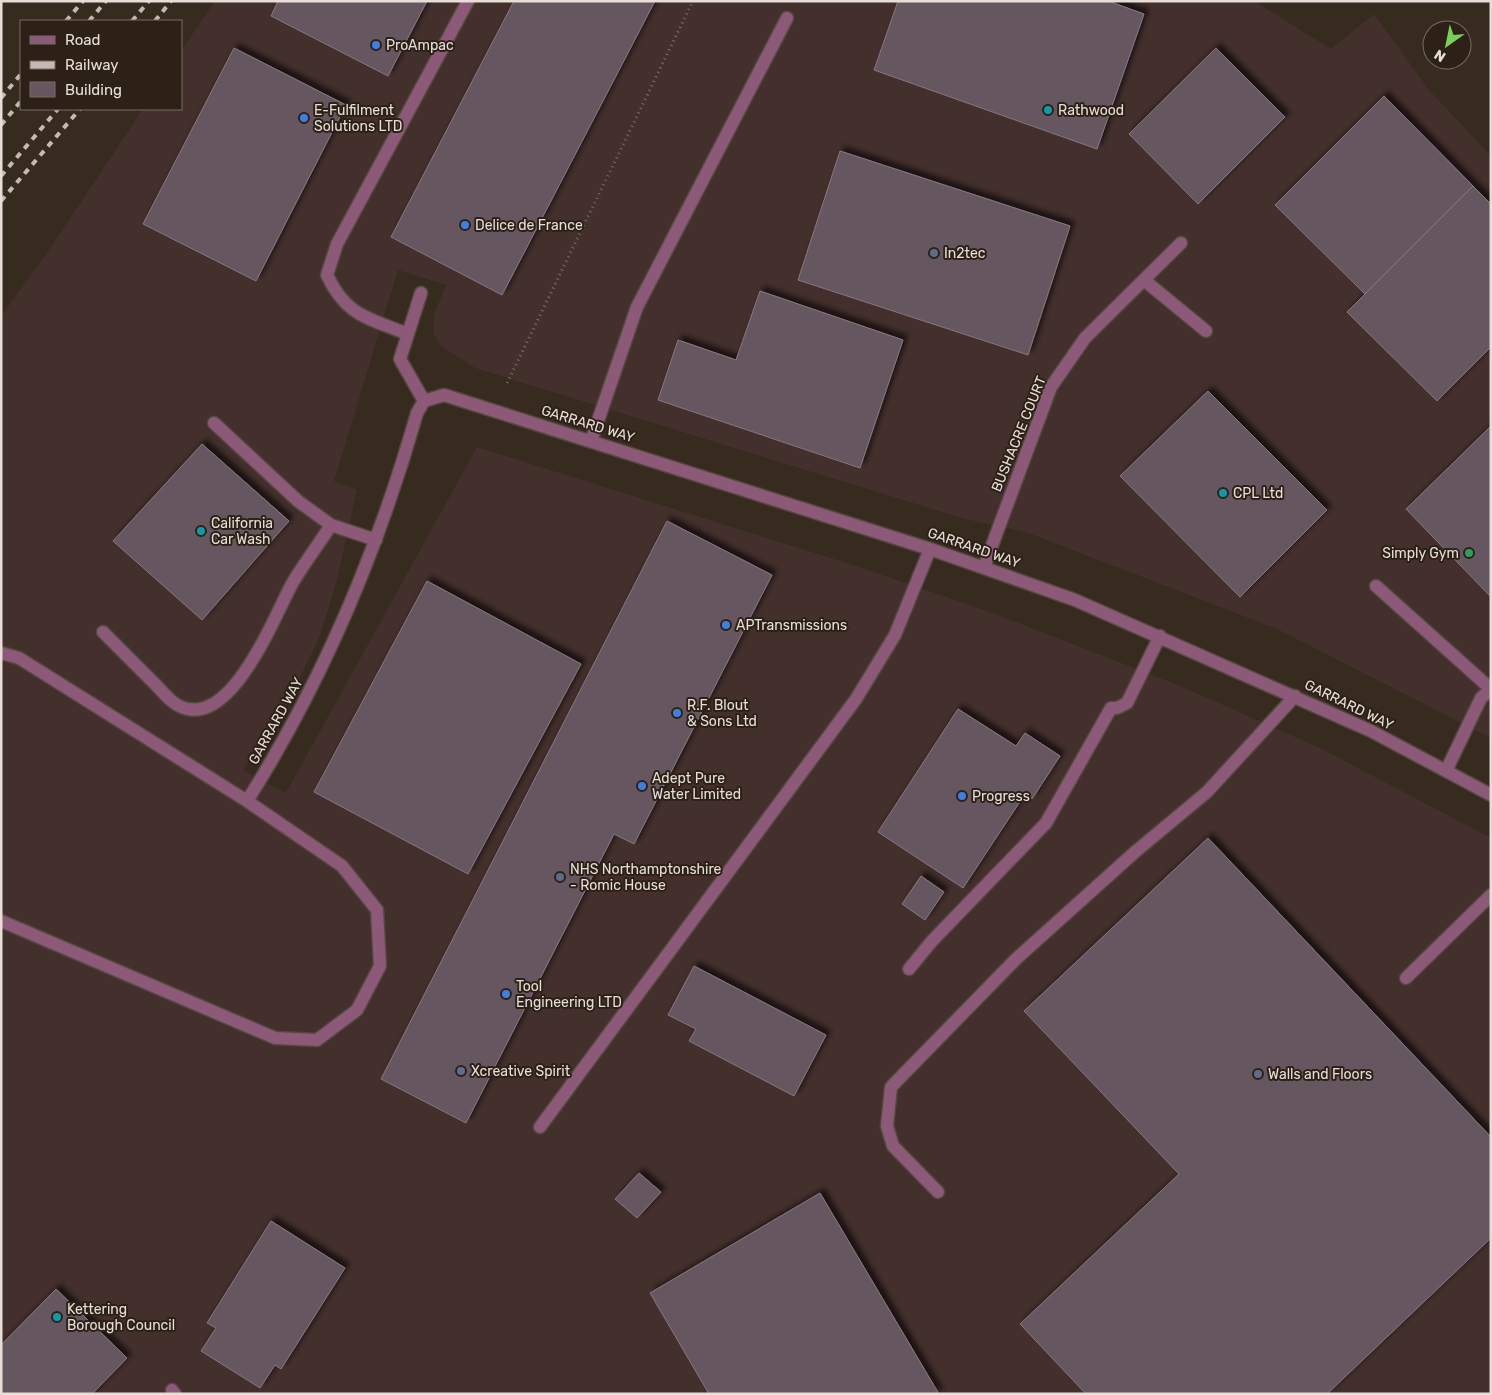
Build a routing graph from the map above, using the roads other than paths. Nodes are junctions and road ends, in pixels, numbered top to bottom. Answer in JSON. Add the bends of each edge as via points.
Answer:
{"nodes":[{"id":1,"x":468,"y":1,"type":"edge"},
{"id":2,"x":787,"y":18,"type":"dead end"},
{"id":3,"x":1181,"y":243,"type":"dead end"},
{"id":4,"x":1144,"y":280,"type":"junction"},
{"id":5,"x":421,"y":293,"type":"dead end"},
{"id":6,"x":1206,"y":331,"type":"dead end"},
{"id":7,"x":408,"y":334,"type":"junction"},
{"id":8,"x":424,"y":401,"type":"junction"},
{"id":9,"x":214,"y":424,"type":"dead end"},
{"id":10,"x":591,"y":441,"type":"junction"},
{"id":11,"x":331,"y":525,"type":"junction"},
{"id":12,"x":376,"y":540,"type":"junction"},
{"id":13,"x":930,"y":549,"type":"junction"},
{"id":14,"x":984,"y":567,"type":"junction"},
{"id":15,"x":1376,"y":586,"type":"dead end"},
{"id":16,"x":103,"y":632,"type":"dead end"},
{"id":17,"x":1160,"y":636,"type":"junction"},
{"id":18,"x":1,"y":652,"type":"edge"},
{"id":19,"x":1491,"y":689,"type":"edge"},
{"id":20,"x":1295,"y":696,"type":"junction"},
{"id":21,"x":1446,"y":770,"type":"junction"},
{"id":22,"x":1491,"y":795,"type":"edge"},
{"id":23,"x":247,"y":801,"type":"junction"},
{"id":24,"x":1491,"y":895,"type":"edge"},
{"id":25,"x":1,"y":921,"type":"edge"},
{"id":26,"x":910,"y":969,"type":"dead end"},
{"id":27,"x":1406,"y":978,"type":"dead end"},
{"id":28,"x":540,"y":1127,"type":"dead end"},
{"id":29,"x":938,"y":1192,"type":"dead end"}],
"edges":[{"from":1,"to":7,"type":"street","via":[[337,244],[327,275],[335,293],[354,313]]},
{"from":2,"to":10,"type":"street","via":[[637,307]]},
{"from":3,"to":4,"type":"street","name":"BUSHACRE COURT"},
{"from":4,"to":6,"type":"street"},
{"from":4,"to":14,"type":"street","name":"BUSHACRE COURT","via":[[1085,338],[1051,387]]},
{"from":5,"to":7,"type":"street"},
{"from":7,"to":8,"type":"street","via":[[400,359]]},
{"from":8,"to":10,"type":"street","name":"GARRARD WAY","via":[[444,396],[456,398]]},
{"from":8,"to":12,"type":"street","name":"GARRARD WAY","via":[[417,413]]},
{"from":9,"to":11,"type":"street","via":[[298,501]]},
{"from":10,"to":13,"type":"street","name":"GARRARD WAY"},
{"from":11,"to":12,"type":"street"},
{"from":11,"to":16,"type":"street","via":[[294,581],[245,674],[218,701],[188,709],[179,706]]},
{"from":12,"to":23,"type":"street","name":"GARRARD WAY","via":[[356,594],[310,689],[276,755]]},
{"from":13,"to":14,"type":"street","name":"GARRARD WAY"},
{"from":13,"to":28,"type":"street","via":[[895,635],[856,699]]},
{"from":14,"to":17,"type":"street","name":"GARRARD WAY"},
{"from":15,"to":19,"type":"street"},
{"from":17,"to":20,"type":"street","name":"GARRARD WAY"},
{"from":17,"to":26,"type":"street","via":[[1127,703],[1111,708],[1046,823],[932,941]]},
{"from":18,"to":23,"type":"street","via":[[19,658]]},
{"from":19,"to":21,"type":"street","via":[[1481,698]]},
{"from":20,"to":21,"type":"street","name":"GARRARD WAY"},
{"from":20,"to":29,"type":"street","via":[[1207,792],[1016,959],[891,1087],[887,1126],[893,1146]]},
{"from":21,"to":22,"type":"street","name":"GARRARD WAY"},
{"from":23,"to":25,"type":"street","via":[[342,866],[376,910],[380,966],[357,1010],[317,1040],[275,1038]]},
{"from":24,"to":27,"type":"street"}]}
